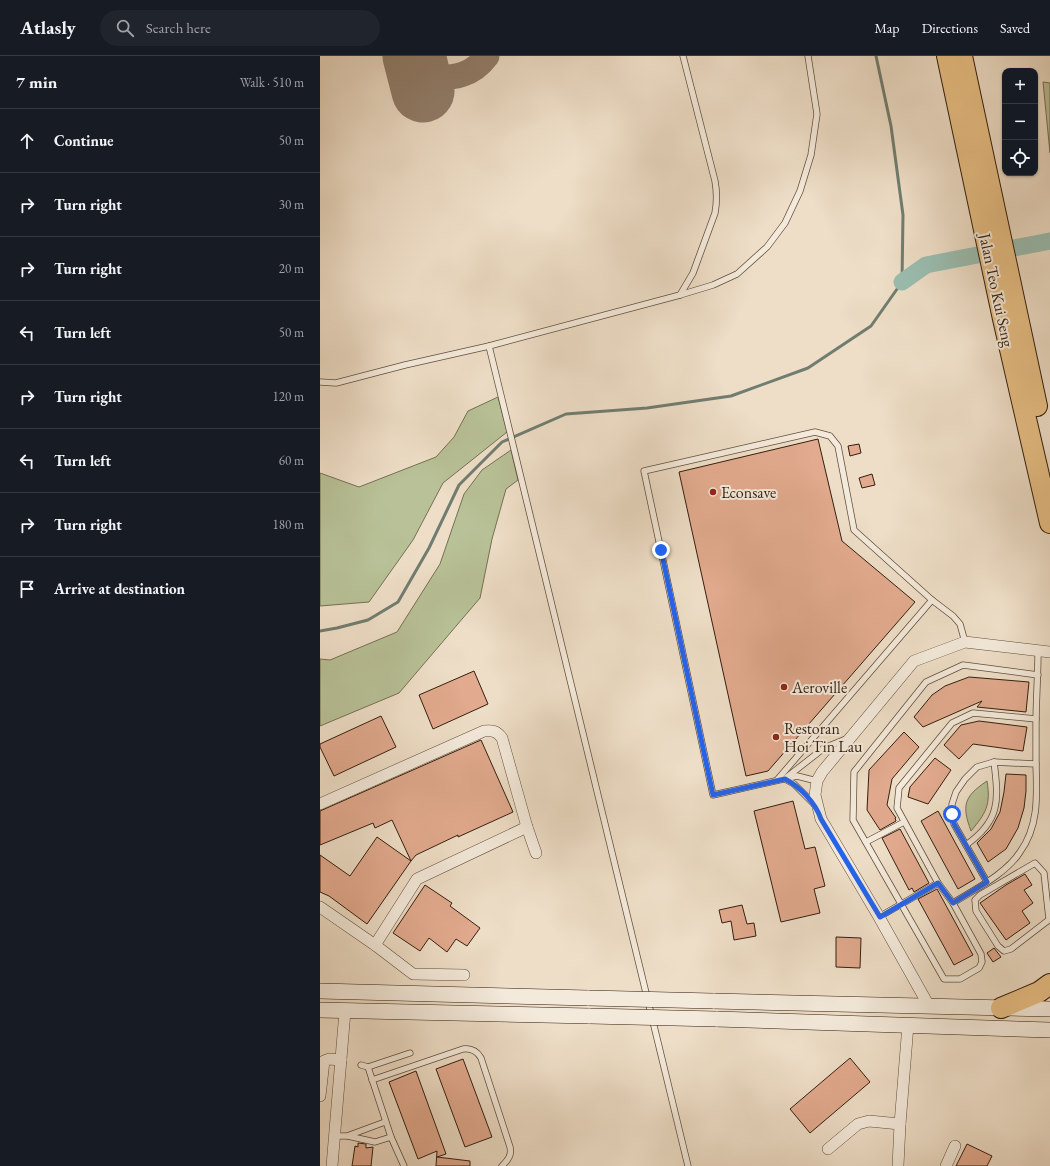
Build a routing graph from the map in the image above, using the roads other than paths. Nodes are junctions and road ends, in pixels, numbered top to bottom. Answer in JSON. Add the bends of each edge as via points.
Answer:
{"nodes":[{"id":1,"x":683,"y":56,"type":"edge"},
{"id":2,"x":808,"y":56,"type":"edge"},
{"id":3,"x":947,"y":56,"type":"edge"},
{"id":4,"x":962,"y":56,"type":"edge"},
{"id":5,"x":984,"y":195,"type":"junction"},
{"id":6,"x":680,"y":295,"type":"junction"},
{"id":7,"x":1011,"y":318,"type":"junction"},
{"id":8,"x":489,"y":346,"type":"junction"},
{"id":9,"x":320,"y":382,"type":"edge"},
{"id":10,"x":1050,"y":467,"type":"edge"},
{"id":11,"x":1050,"y":523,"type":"edge"},
{"id":12,"x":932,"y":600,"type":"junction"},
{"id":13,"x":965,"y":642,"type":"junction"},
{"id":14,"x":1038,"y":652,"type":"junction"},
{"id":15,"x":1050,"y":652,"type":"edge"},
{"id":16,"x":1038,"y":675,"type":"junction"},
{"id":17,"x":1036,"y":719,"type":"junction"},
{"id":18,"x":851,"y":737,"type":"junction"},
{"id":19,"x":994,"y":762,"type":"junction"},
{"id":20,"x":1036,"y":764,"type":"junction"},
{"id":21,"x":785,"y":779,"type":"junction"},
{"id":22,"x":777,"y":780,"type":"junction"},
{"id":23,"x":817,"y":781,"type":"junction"},
{"id":24,"x":320,"y":804,"type":"edge"},
{"id":25,"x":817,"y":808,"type":"junction"},
{"id":26,"x":904,"y":822,"type":"junction"},
{"id":27,"x":527,"y":827,"type":"junction"},
{"id":28,"x":866,"y":842,"type":"junction"},
{"id":29,"x":966,"y":845,"type":"junction"},
{"id":30,"x":536,"y":853,"type":"dead end"},
{"id":31,"x":987,"y":882,"type":"junction"},
{"id":32,"x":938,"y":883,"type":"junction"},
{"id":33,"x":953,"y":903,"type":"junction"},
{"id":34,"x":901,"y":905,"type":"junction"},
{"id":35,"x":320,"y":906,"type":"edge"},
{"id":36,"x":880,"y":917,"type":"junction"},
{"id":37,"x":1050,"y":919,"type":"edge"},
{"id":38,"x":375,"y":944,"type":"junction"},
{"id":39,"x":464,"y":975,"type":"dead end"},
{"id":40,"x":1050,"y":984,"type":"edge"},
{"id":41,"x":320,"y":991,"type":"edge"},
{"id":42,"x":929,"y":1006,"type":"junction"},
{"id":43,"x":1002,"y":1008,"type":"junction"},
{"id":44,"x":1050,"y":1009,"type":"edge"},
{"id":45,"x":320,"y":1010,"type":"edge"},
{"id":46,"x":344,"y":1010,"type":"junction"},
{"id":47,"x":908,"y":1025,"type":"junction"},
{"id":48,"x":1050,"y":1030,"type":"edge"},
{"id":49,"x":410,"y":1053,"type":"dead end"},
{"id":50,"x":340,"y":1060,"type":"junction"},
{"id":51,"x":361,"y":1065,"type":"dead end"},
{"id":52,"x":368,"y":1067,"type":"junction"},
{"id":53,"x":372,"y":1080,"type":"junction"},
{"id":54,"x":320,"y":1096,"type":"edge"},
{"id":55,"x":385,"y":1122,"type":"junction"},
{"id":56,"x":900,"y":1124,"type":"junction"},
{"id":57,"x":334,"y":1136,"type":"junction"},
{"id":58,"x":347,"y":1136,"type":"junction"},
{"id":59,"x":391,"y":1137,"type":"junction"},
{"id":60,"x":954,"y":1146,"type":"dead end"},
{"id":61,"x":828,"y":1149,"type":"dead end"},
{"id":62,"x":403,"y":1165,"type":"edge"},
{"id":63,"x":332,"y":1166,"type":"edge"},
{"id":64,"x":410,"y":1166,"type":"edge"},
{"id":65,"x":502,"y":1166,"type":"edge"},
{"id":66,"x":688,"y":1166,"type":"edge"},
{"id":67,"x":898,"y":1166,"type":"edge"},
{"id":68,"x":946,"y":1166,"type":"edge"}],
"edges":[{"from":1,"to":6,"type":"lane","via":[[715,181],[717,205],[693,273]]},
{"from":2,"to":6,"type":"lane","via":[[817,114],[811,155],[800,191],[785,223],[767,247],[737,274],[713,285]]},
{"from":3,"to":5,"type":"highway","name":"Jalan Teo Kui Seng"},
{"from":4,"to":5,"type":"highway","name":"Jalan Teo Kui Seng"},
{"from":5,"to":7,"type":"highway","name":"Jalan Teo Kui Seng"},
{"from":6,"to":8,"type":"lane"},
{"from":7,"to":10,"type":"highway","name":"Jalan Teo Kui Seng"},
{"from":7,"to":11,"type":"highway","name":"Jalan Teo Kui Seng"},
{"from":8,"to":9,"type":"lane","via":[[336,383]]},
{"from":8,"to":66,"type":"lane"},
{"from":12,"to":13,"type":"lane","via":[[960,624]]},
{"from":12,"to":22,"type":"lane"},
{"from":12,"to":22,"type":"lane","via":[[854,530],[838,446],[830,436],[815,432],[644,471],[713,795]]},
{"from":13,"to":14,"type":"street"},
{"from":13,"to":18,"type":"street","via":[[914,661]]},
{"from":14,"to":15,"type":"street"},
{"from":14,"to":16,"type":"lane"},
{"from":16,"to":17,"type":"lane"},
{"from":16,"to":28,"type":"lane","via":[[963,665],[926,682],[854,772],[853,820]]},
{"from":17,"to":20,"type":"lane"},
{"from":17,"to":26,"type":"lane","via":[[973,713],[952,723],[899,788],[897,808]]},
{"from":18,"to":21,"type":"lane","via":[[824,748]]},
{"from":18,"to":23,"type":"street"},
{"from":19,"to":20,"type":"lane"},
{"from":19,"to":29,"type":"lane","via":[[995,809],[980,835]]},
{"from":19,"to":29,"type":"lane","via":[[977,767],[956,792],[952,814],[954,824]]},
{"from":20,"to":31,"type":"lane","via":[[1037,794],[1033,827],[1021,852],[1012,863]]},
{"from":21,"to":22,"type":"lane"},
{"from":21,"to":23,"type":"lane","via":[[797,776]]},
{"from":21,"to":25,"type":"lane","via":[[794,784]]},
{"from":23,"to":25,"type":"street"},
{"from":24,"to":27,"type":"street","via":[[489,730],[502,738]]},
{"from":25,"to":36,"type":"street","via":[[821,819]]},
{"from":26,"to":28,"type":"lane"},
{"from":26,"to":32,"type":"lane"},
{"from":27,"to":30,"type":"street"},
{"from":27,"to":38,"type":"street","via":[[417,879]]},
{"from":28,"to":34,"type":"lane"},
{"from":29,"to":31,"type":"lane"},
{"from":31,"to":33,"type":"lane"},
{"from":32,"to":33,"type":"lane"},
{"from":32,"to":34,"type":"lane"},
{"from":33,"to":34,"type":"lane","via":[[981,954],[982,962],[979,968],[960,979],[944,979]]},
{"from":34,"to":36,"type":"lane"},
{"from":35,"to":38,"type":"street"},
{"from":36,"to":42,"type":"street"},
{"from":37,"to":37,"type":"lane","via":[[1011,949],[1004,951],[998,946],[976,911],[975,900],[1034,863],[1044,873]]},
{"from":38,"to":39,"type":"street","via":[[412,974]]},
{"from":40,"to":43,"type":"highway","via":[[1039,992]]},
{"from":41,"to":42,"type":"main road","bridge":true},
{"from":42,"to":43,"type":"main road"},
{"from":43,"to":44,"type":"main road"},
{"from":45,"to":46,"type":"main road"},
{"from":46,"to":47,"type":"main road","bridge":true},
{"from":46,"to":50,"type":"street"},
{"from":47,"to":48,"type":"main road"},
{"from":47,"to":56,"type":"street"},
{"from":49,"to":52,"type":"lane"},
{"from":50,"to":54,"type":"street","via":[[324,1061]]},
{"from":50,"to":57,"type":"street"},
{"from":51,"to":52,"type":"lane"},
{"from":52,"to":53,"type":"lane"},
{"from":53,"to":55,"type":"lane"},
{"from":53,"to":65,"type":"lane","via":[[463,1049],[476,1051],[481,1058],[510,1147],[509,1158]]},
{"from":55,"to":58,"type":"lane"},
{"from":55,"to":59,"type":"lane"},
{"from":56,"to":61,"type":"street","via":[[869,1121],[858,1124]]},
{"from":56,"to":67,"type":"street"},
{"from":57,"to":58,"type":"lane"},
{"from":57,"to":63,"type":"street"},
{"from":58,"to":59,"type":"lane","via":[[375,1142]]},
{"from":59,"to":62,"type":"lane"},
{"from":60,"to":68,"type":"street"},
{"from":62,"to":64,"type":"lane"}]}
